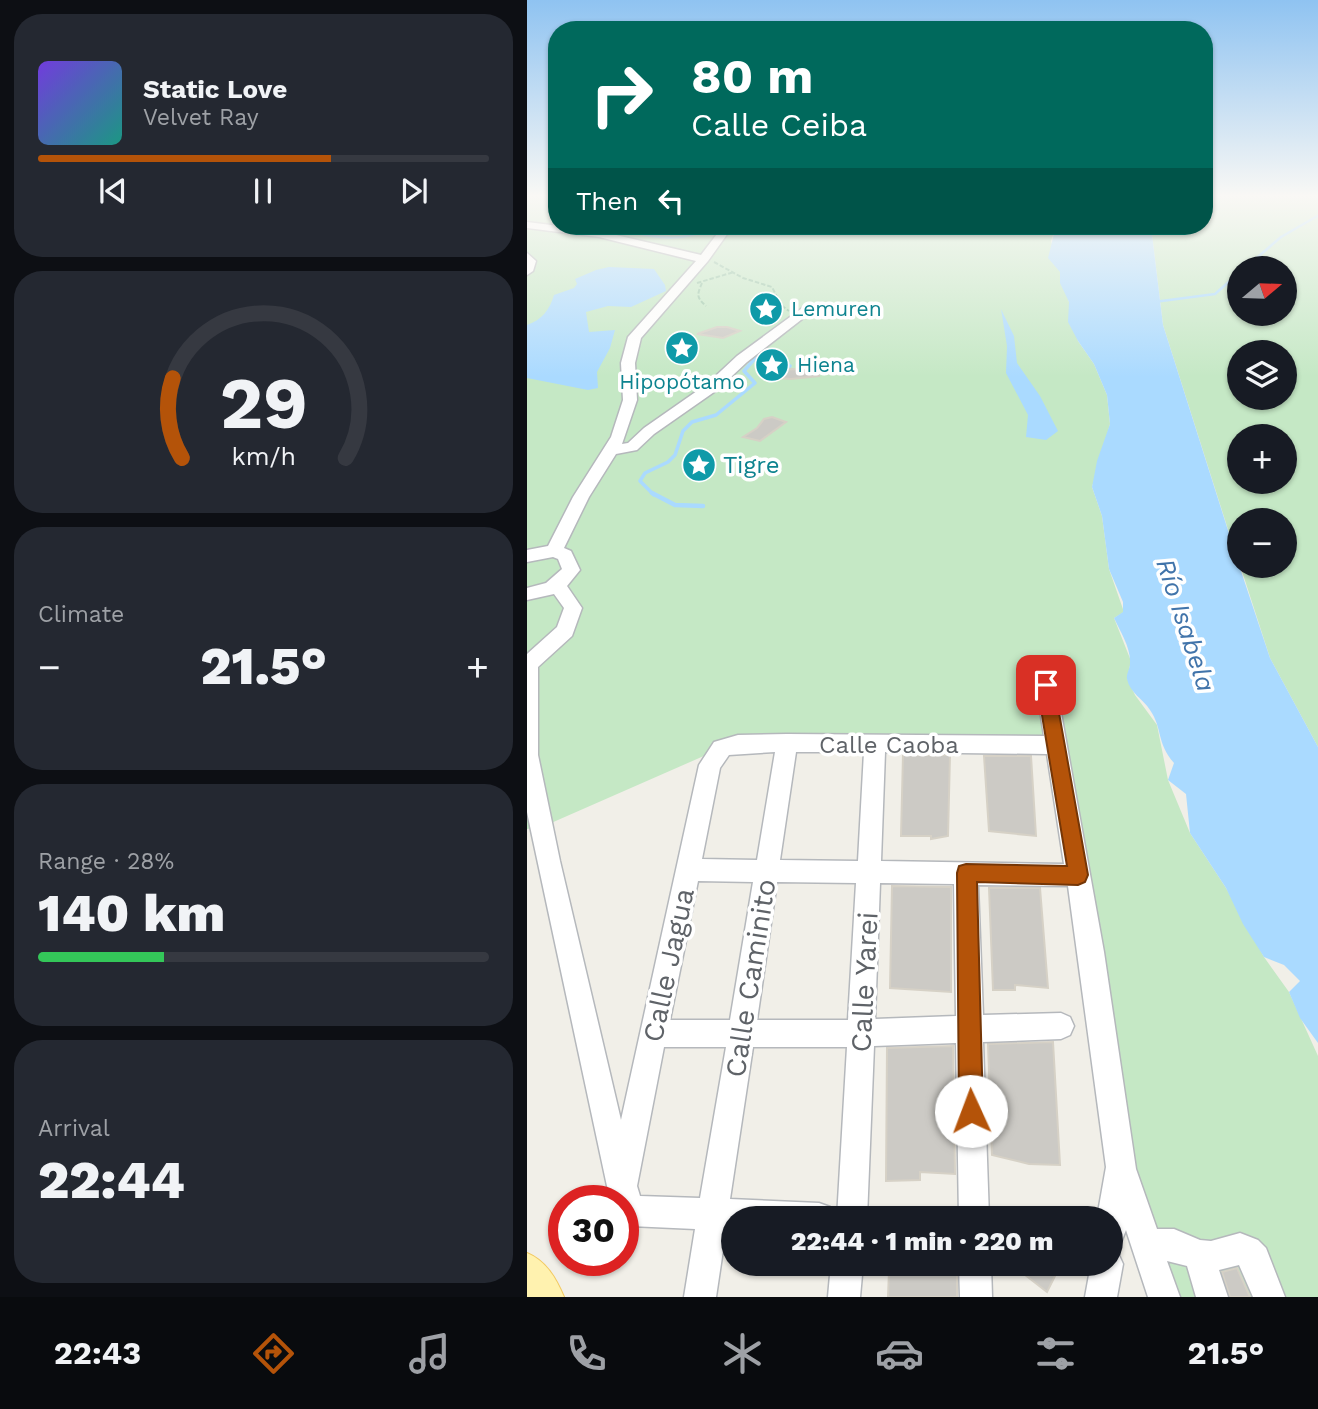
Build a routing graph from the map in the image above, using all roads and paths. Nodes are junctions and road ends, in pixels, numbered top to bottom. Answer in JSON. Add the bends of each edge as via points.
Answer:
{"nodes":[{"id":1,"x":694,"y":257,"type":"edge"},
{"id":2,"x":706,"y":257,"type":"edge"},
{"id":3,"x":704,"y":259,"type":"junction"},
{"id":4,"x":734,"y":272,"type":"junction"},
{"id":5,"x":705,"y":281,"type":"junction"},
{"id":6,"x":680,"y":284,"type":"junction"},
{"id":7,"x":706,"y":306,"type":"dead end"},
{"id":8,"x":804,"y":313,"type":"joint"},
{"id":9,"x":611,"y":450,"type":"junction"},
{"id":10,"x":554,"y":551,"type":"junction"},
{"id":11,"x":527,"y":556,"type":"edge"},
{"id":12,"x":558,"y":586,"type":"junction"},
{"id":13,"x":527,"y":593,"type":"edge"},
{"id":14,"x":1046,"y":685,"type":"dead end"},
{"id":15,"x":787,"y":743,"type":"junction"},
{"id":16,"x":1057,"y":745,"type":"junction"},
{"id":17,"x":875,"y":746,"type":"junction"},
{"id":18,"x":722,"y":748,"type":"joint"},
{"id":19,"x":527,"y":755,"type":"edge"},
{"id":20,"x":688,"y":870,"type":"junction"},
{"id":21,"x":767,"y":871,"type":"junction"},
{"id":22,"x":870,"y":872,"type":"junction"},
{"id":23,"x":966,"y":873,"type":"junction"},
{"id":24,"x":1078,"y":875,"type":"junction"},
{"id":25,"x":1061,"y":1026,"type":"dead end"},
{"id":26,"x":969,"y":1031,"type":"junction"},
{"id":27,"x":861,"y":1033,"type":"junction"},
{"id":28,"x":654,"y":1034,"type":"junction"},
{"id":29,"x":742,"y":1034,"type":"junction"},
{"id":30,"x":1121,"y":1167,"type":"junction"},
{"id":31,"x":623,"y":1185,"type":"edge"},
{"id":32,"x":628,"y":1185,"type":"edge"},
{"id":33,"x":639,"y":1201,"type":"edge"},
{"id":34,"x":853,"y":1206,"type":"edge"},
{"id":35,"x":974,"y":1206,"type":"edge"},
{"id":36,"x":1115,"y":1206,"type":"edge"},
{"id":37,"x":714,"y":1213,"type":"junction"},
{"id":38,"x":721,"y":1213,"type":"edge"},
{"id":39,"x":1146,"y":1245,"type":"junction"},
{"id":40,"x":1199,"y":1256,"type":"junction"},
{"id":41,"x":527,"y":1272,"type":"edge"},
{"id":42,"x":846,"y":1276,"type":"edge"},
{"id":43,"x":976,"y":1276,"type":"edge"},
{"id":44,"x":1104,"y":1276,"type":"edge"},
{"id":45,"x":545,"y":1297,"type":"edge"},
{"id":46,"x":700,"y":1297,"type":"edge"},
{"id":47,"x":844,"y":1297,"type":"edge"},
{"id":48,"x":976,"y":1297,"type":"edge"},
{"id":49,"x":1101,"y":1297,"type":"edge"},
{"id":50,"x":1163,"y":1297,"type":"edge"},
{"id":51,"x":1212,"y":1297,"type":"edge"},
{"id":52,"x":1269,"y":1297,"type":"edge"}],
"edges":[{"from":1,"to":3,"type":"street"},
{"from":2,"to":3,"type":"street"},
{"from":3,"to":4,"type":"path"},
{"from":3,"to":6,"type":"street"},
{"from":4,"to":5,"type":"path"},
{"from":4,"to":8,"type":"path","via":[[772,287],[781,305]]},
{"from":5,"to":6,"type":"path"},
{"from":5,"to":7,"type":"path","via":[[697,294]]},
{"from":6,"to":9,"type":"street","via":[[635,337],[629,363],[630,400]]},
{"from":8,"to":9,"type":"street","via":[[640,442]]},
{"from":9,"to":10,"type":"street"},
{"from":10,"to":11,"type":"street"},
{"from":10,"to":12,"type":"street","via":[[565,555],[571,570]]},
{"from":12,"to":13,"type":"street"},
{"from":12,"to":19,"type":"street","via":[[573,608],[565,631],[528,665]]},
{"from":14,"to":16,"type":"street"},
{"from":15,"to":17,"type":"street","name":"Calle Caoba"},
{"from":15,"to":18,"type":"street","name":"Calle Caoba"},
{"from":15,"to":21,"type":"street","name":"Calle Caminito"},
{"from":16,"to":17,"type":"street","name":"Calle Caoba"},
{"from":16,"to":24,"type":"street"},
{"from":17,"to":22,"type":"street","name":"Calle Yarei"},
{"from":18,"to":20,"type":"street","name":"Calle Jagua","via":[[710,765]]},
{"from":19,"to":31,"type":"street"},
{"from":20,"to":21,"type":"street"},
{"from":20,"to":28,"type":"street","name":"Calle Jagua"},
{"from":21,"to":22,"type":"street"},
{"from":21,"to":29,"type":"street","name":"Calle Caminito"},
{"from":22,"to":23,"type":"street"},
{"from":22,"to":27,"type":"street","name":"Calle Yarei"},
{"from":23,"to":24,"type":"street"},
{"from":23,"to":26,"type":"street"},
{"from":24,"to":30,"type":"street"},
{"from":25,"to":26,"type":"street"},
{"from":26,"to":27,"type":"street"},
{"from":26,"to":35,"type":"street"},
{"from":27,"to":29,"type":"street"},
{"from":27,"to":34,"type":"street","name":"Calle Yarei"},
{"from":28,"to":29,"type":"street"},
{"from":28,"to":32,"type":"street","name":"Calle Jagua"},
{"from":29,"to":37,"type":"street","name":"Calle Caminito"},
{"from":30,"to":36,"type":"street"},
{"from":30,"to":39,"type":"street"},
{"from":33,"to":37,"type":"street"},
{"from":37,"to":38,"type":"street"},
{"from":37,"to":46,"type":"street","name":"Calle Caminito"},
{"from":39,"to":40,"type":"street","via":[[1174,1245]]},
{"from":39,"to":50,"type":"street"},
{"from":40,"to":51,"type":"street"},
{"from":40,"to":52,"type":"lane","via":[[1247,1251],[1255,1259]]},
{"from":41,"to":45,"type":"main road"},
{"from":42,"to":47,"type":"street"},
{"from":43,"to":48,"type":"street"},
{"from":44,"to":49,"type":"street"}]}
